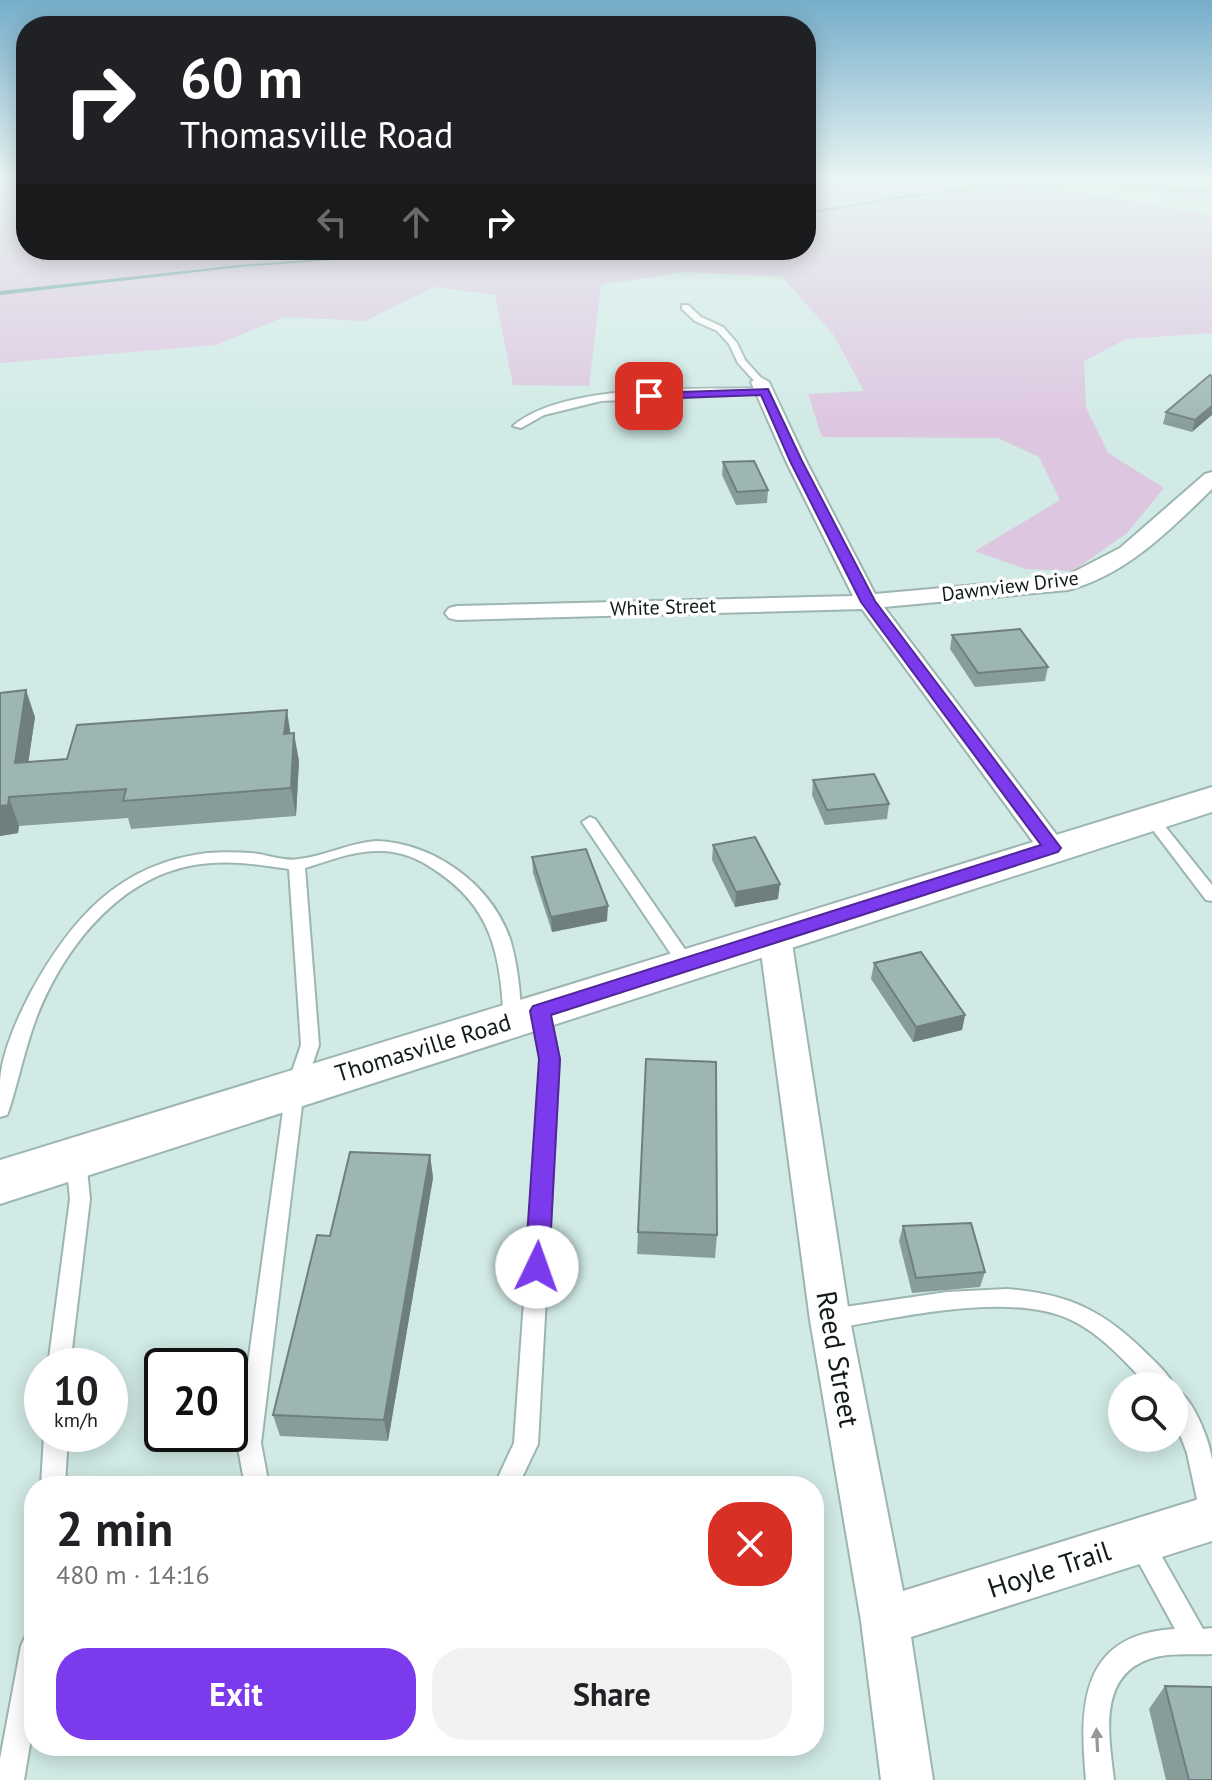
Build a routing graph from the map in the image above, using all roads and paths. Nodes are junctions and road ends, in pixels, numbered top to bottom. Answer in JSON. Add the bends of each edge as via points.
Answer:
{"nodes":[{"id":1,"x":685,"y":307,"type":"dead end"},
{"id":2,"x":762,"y":387,"type":"junction"},
{"id":3,"x":518,"y":426,"type":"dead end"},
{"id":4,"x":1212,"y":478,"type":"edge"},
{"id":5,"x":868,"y":602,"type":"junction"},
{"id":6,"x":457,"y":613,"type":"dead end"},
{"id":7,"x":1212,"y":799,"type":"edge"},
{"id":8,"x":1151,"y":818,"type":"junction"},
{"id":9,"x":590,"y":822,"type":"dead end"},
{"id":10,"x":1052,"y":848,"type":"junction"},
{"id":11,"x":297,"y":865,"type":"junction"},
{"id":12,"x":1212,"y":896,"type":"edge"},
{"id":13,"x":775,"y":937,"type":"junction"},
{"id":14,"x":687,"y":965,"type":"junction"},
{"id":15,"x":526,"y":1016,"type":"junction"},
{"id":16,"x":295,"y":1089,"type":"junction"},
{"id":17,"x":0,"y":1110,"type":"edge"},
{"id":18,"x":76,"y":1158,"type":"junction"},
{"id":19,"x":0,"y":1182,"type":"edge"},
{"id":20,"x":830,"y":1320,"type":"junction"},
{"id":21,"x":61,"y":1348,"type":"edge"},
{"id":22,"x":1150,"y":1372,"type":"edge"},
{"id":23,"x":1188,"y":1421,"type":"edge"},
{"id":24,"x":55,"y":1452,"type":"edge"},
{"id":25,"x":54,"y":1476,"type":"edge"},
{"id":26,"x":255,"y":1476,"type":"edge"},
{"id":27,"x":511,"y":1476,"type":"edge"},
{"id":28,"x":1212,"y":1515,"type":"edge"},
{"id":29,"x":1138,"y":1541,"type":"junction"},
{"id":30,"x":885,"y":1621,"type":"junction"},
{"id":31,"x":1204,"y":1642,"type":"edge"},
{"id":32,"x":24,"y":1702,"type":"edge"},
{"id":33,"x":10,"y":1780,"type":"edge"},
{"id":34,"x":907,"y":1780,"type":"edge"},
{"id":35,"x":1100,"y":1780,"type":"edge"}],
"edges":[{"from":1,"to":2,"type":"lane","via":[[720,329]]},
{"from":2,"to":3,"type":"lane","via":[[559,404]]},
{"from":2,"to":5,"type":"street"},
{"from":4,"to":5,"type":"street","name":"Dawnview Drive","via":[[1152,535],[1097,574],[1068,583]]},
{"from":5,"to":6,"type":"street","name":"White Street"},
{"from":5,"to":10,"type":"street"},
{"from":7,"to":8,"type":"main road","name":"Thomasville Road"},
{"from":8,"to":10,"type":"main road","name":"Thomasville Road"},
{"from":8,"to":12,"type":"lane"},
{"from":9,"to":14,"type":"lane"},
{"from":10,"to":13,"type":"main road","name":"Thomasville Road"},
{"from":11,"to":15,"type":"lane","via":[[386,846],[425,855],[466,884],[497,928],[510,986]]},
{"from":11,"to":16,"type":"lane","via":[[310,1045]]},
{"from":11,"to":17,"type":"lane","via":[[211,856],[157,868],[111,895],[81,925],[32,1008]]},
{"from":13,"to":14,"type":"main road","name":"Thomasville Road"},
{"from":13,"to":20,"type":"street","name":"Reed Street"},
{"from":14,"to":15,"type":"main road","name":"Thomasville Road"},
{"from":15,"to":16,"type":"main road","name":"Thomasville Road"},
{"from":15,"to":27,"type":"lane","via":[[550,1059],[526,1444]]},
{"from":16,"to":18,"type":"main road","name":"Thomasville Road"},
{"from":16,"to":26,"type":"lane","via":[[249,1443]]},
{"from":18,"to":19,"type":"main road","name":"Thomasville Road"},
{"from":18,"to":21,"type":"lane","via":[[80,1199]]},
{"from":20,"to":22,"type":"lane","via":[[948,1302],[1008,1299],[1064,1307],[1120,1341]]},
{"from":20,"to":30,"type":"street","name":"Reed Street"},
{"from":23,"to":28,"type":"lane"},
{"from":24,"to":25,"type":"lane"},
{"from":28,"to":29,"type":"street","name":"Hoyle Trail"},
{"from":29,"to":30,"type":"street","name":"Hoyle Trail"},
{"from":29,"to":31,"type":"lane"},
{"from":30,"to":34,"type":"street","name":"Reed Street"},
{"from":35,"to":31,"type":"lane","one_way":true,"via":[[1097,1699],[1113,1666],[1145,1646]]},
{"from":32,"to":33,"type":"lane"}]}
